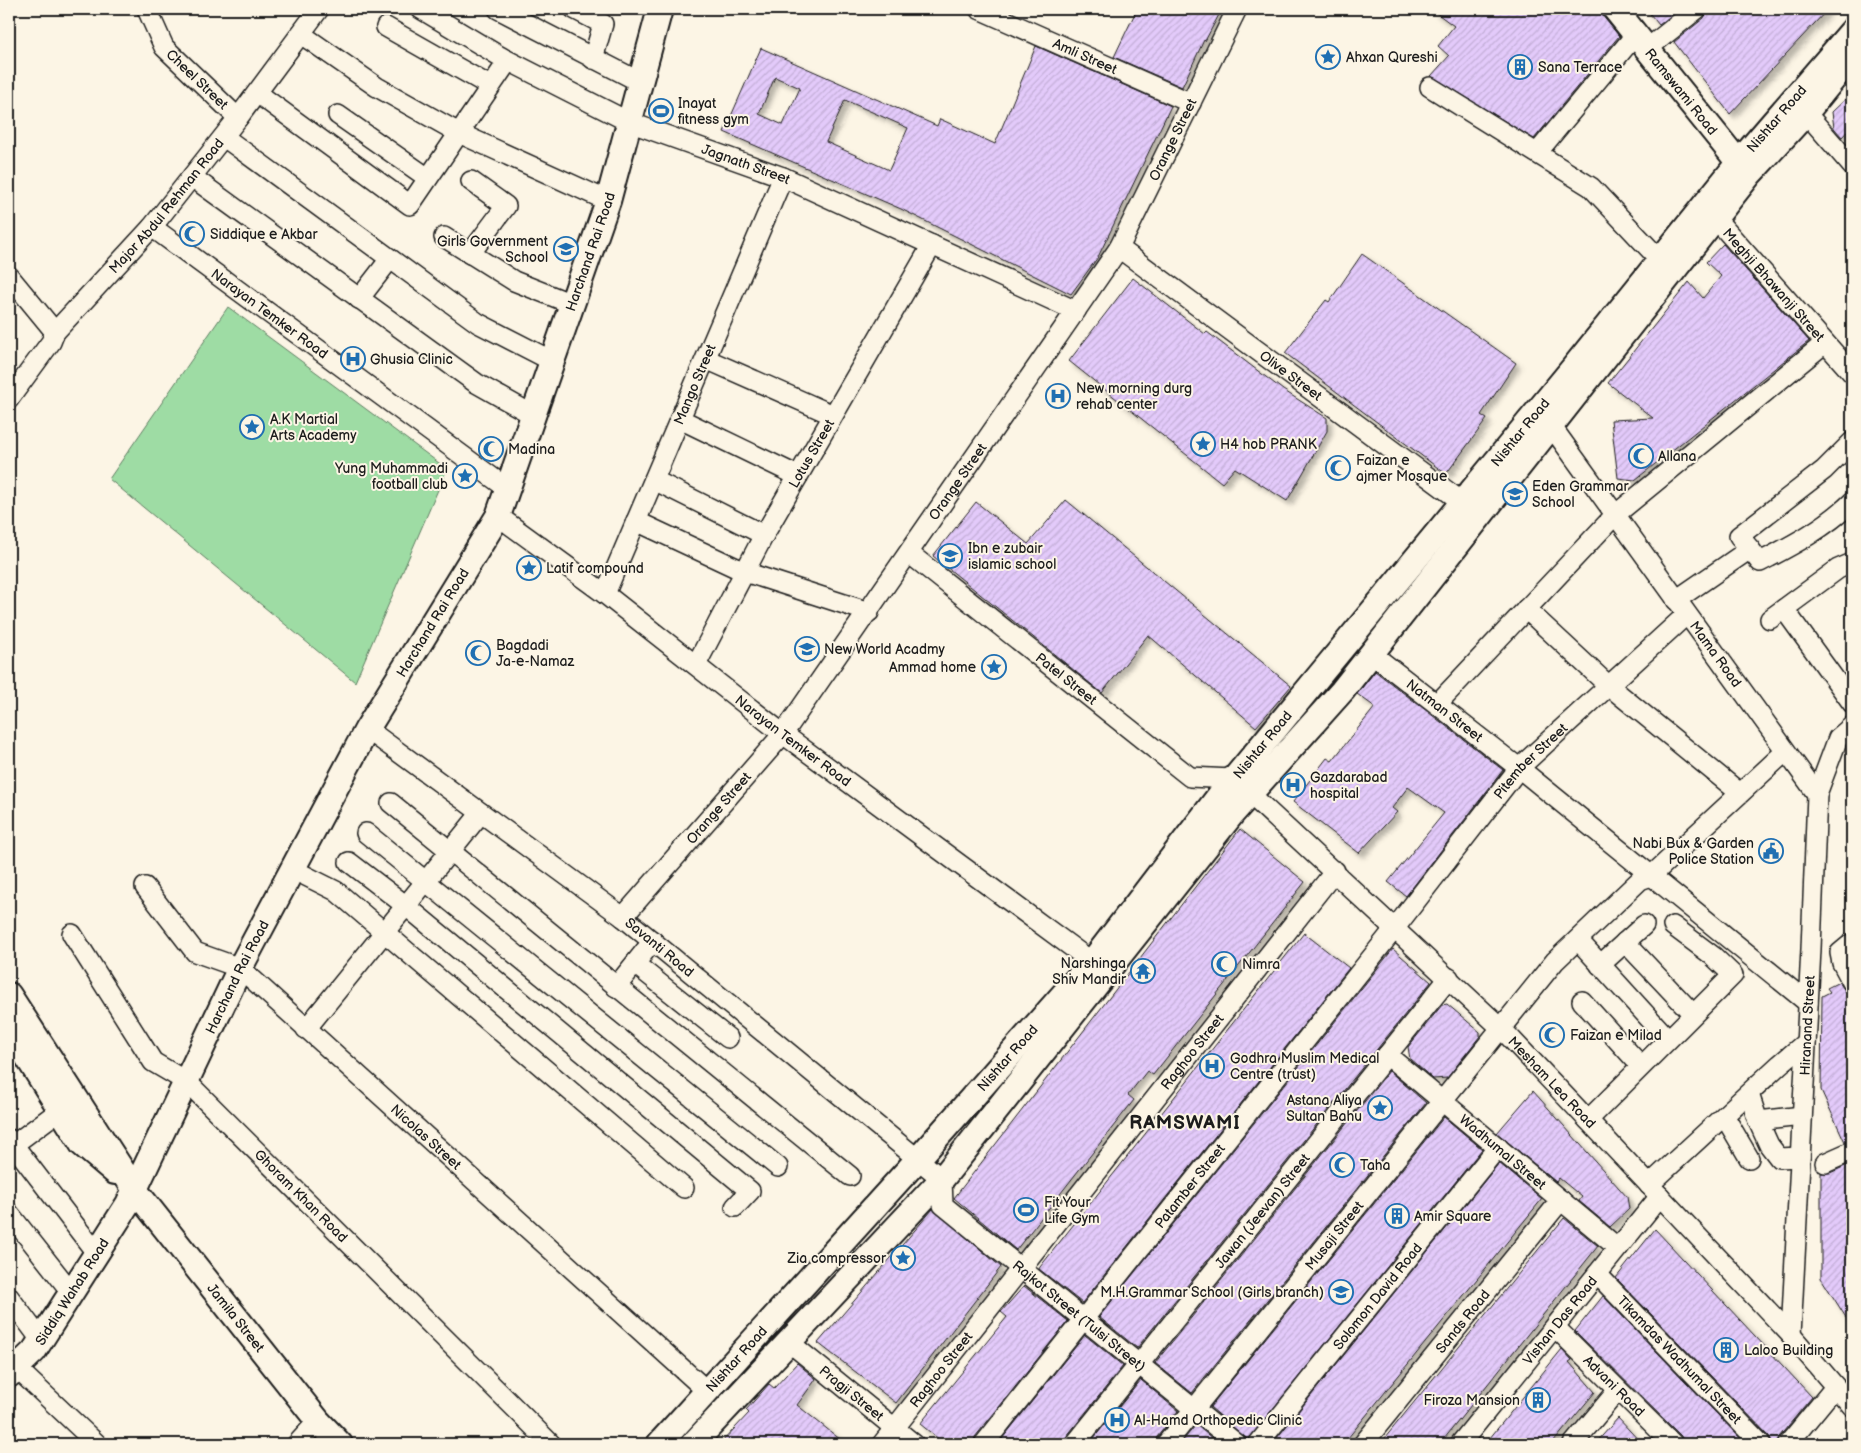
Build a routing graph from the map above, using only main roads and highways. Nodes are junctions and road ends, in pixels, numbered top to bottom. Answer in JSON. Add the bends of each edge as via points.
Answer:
{"nodes":[{"id":1,"x":660,"y":9,"type":"edge"},
{"id":2,"x":1615,"y":9,"type":"edge"},
{"id":3,"x":1852,"y":31,"type":"edge"},
{"id":4,"x":1852,"y":56,"type":"edge"},
{"id":5,"x":1744,"y":168,"type":"junction"},
{"id":6,"x":9,"y":997,"type":"edge"},
{"id":7,"x":9,"y":1028,"type":"edge"},
{"id":8,"x":131,"y":1197,"type":"junction"},
{"id":9,"x":11,"y":1368,"type":"edge"},
{"id":10,"x":340,"y":1444,"type":"edge"},
{"id":11,"x":660,"y":1444,"type":"edge"},
{"id":12,"x":693,"y":1444,"type":"edge"}],
"edges":[{"from":1,"to":8,"type":"main road","name":"Harchand Rai Road","via":[[608,201],[498,516],[367,729],[240,968]]},
{"from":2,"to":5,"type":"main road","name":"Ramswami Road"},
{"from":3,"to":5,"type":"main road","name":"Nishtar Road"},
{"from":4,"to":5,"type":"main road","name":"Nishtar Road","via":[[1806,113]]},
{"from":5,"to":11,"type":"main road","name":"Nishtar Road","via":[[1660,260],[1232,780],[1092,962],[918,1160]]},
{"from":5,"to":12,"type":"main road","name":"Nishtar Road","via":[[1715,218],[1342,692],[1226,821],[942,1179]]},
{"from":6,"to":8,"type":"main road","name":"Jamila Street"},
{"from":7,"to":8,"type":"main road","name":"Jamila Street","via":[[82,1144]]},
{"from":8,"to":9,"type":"main road","name":"Siddiq Wahab Road","via":[[41,1340]]},
{"from":8,"to":10,"type":"main road","name":"Jamila Street"}]}
